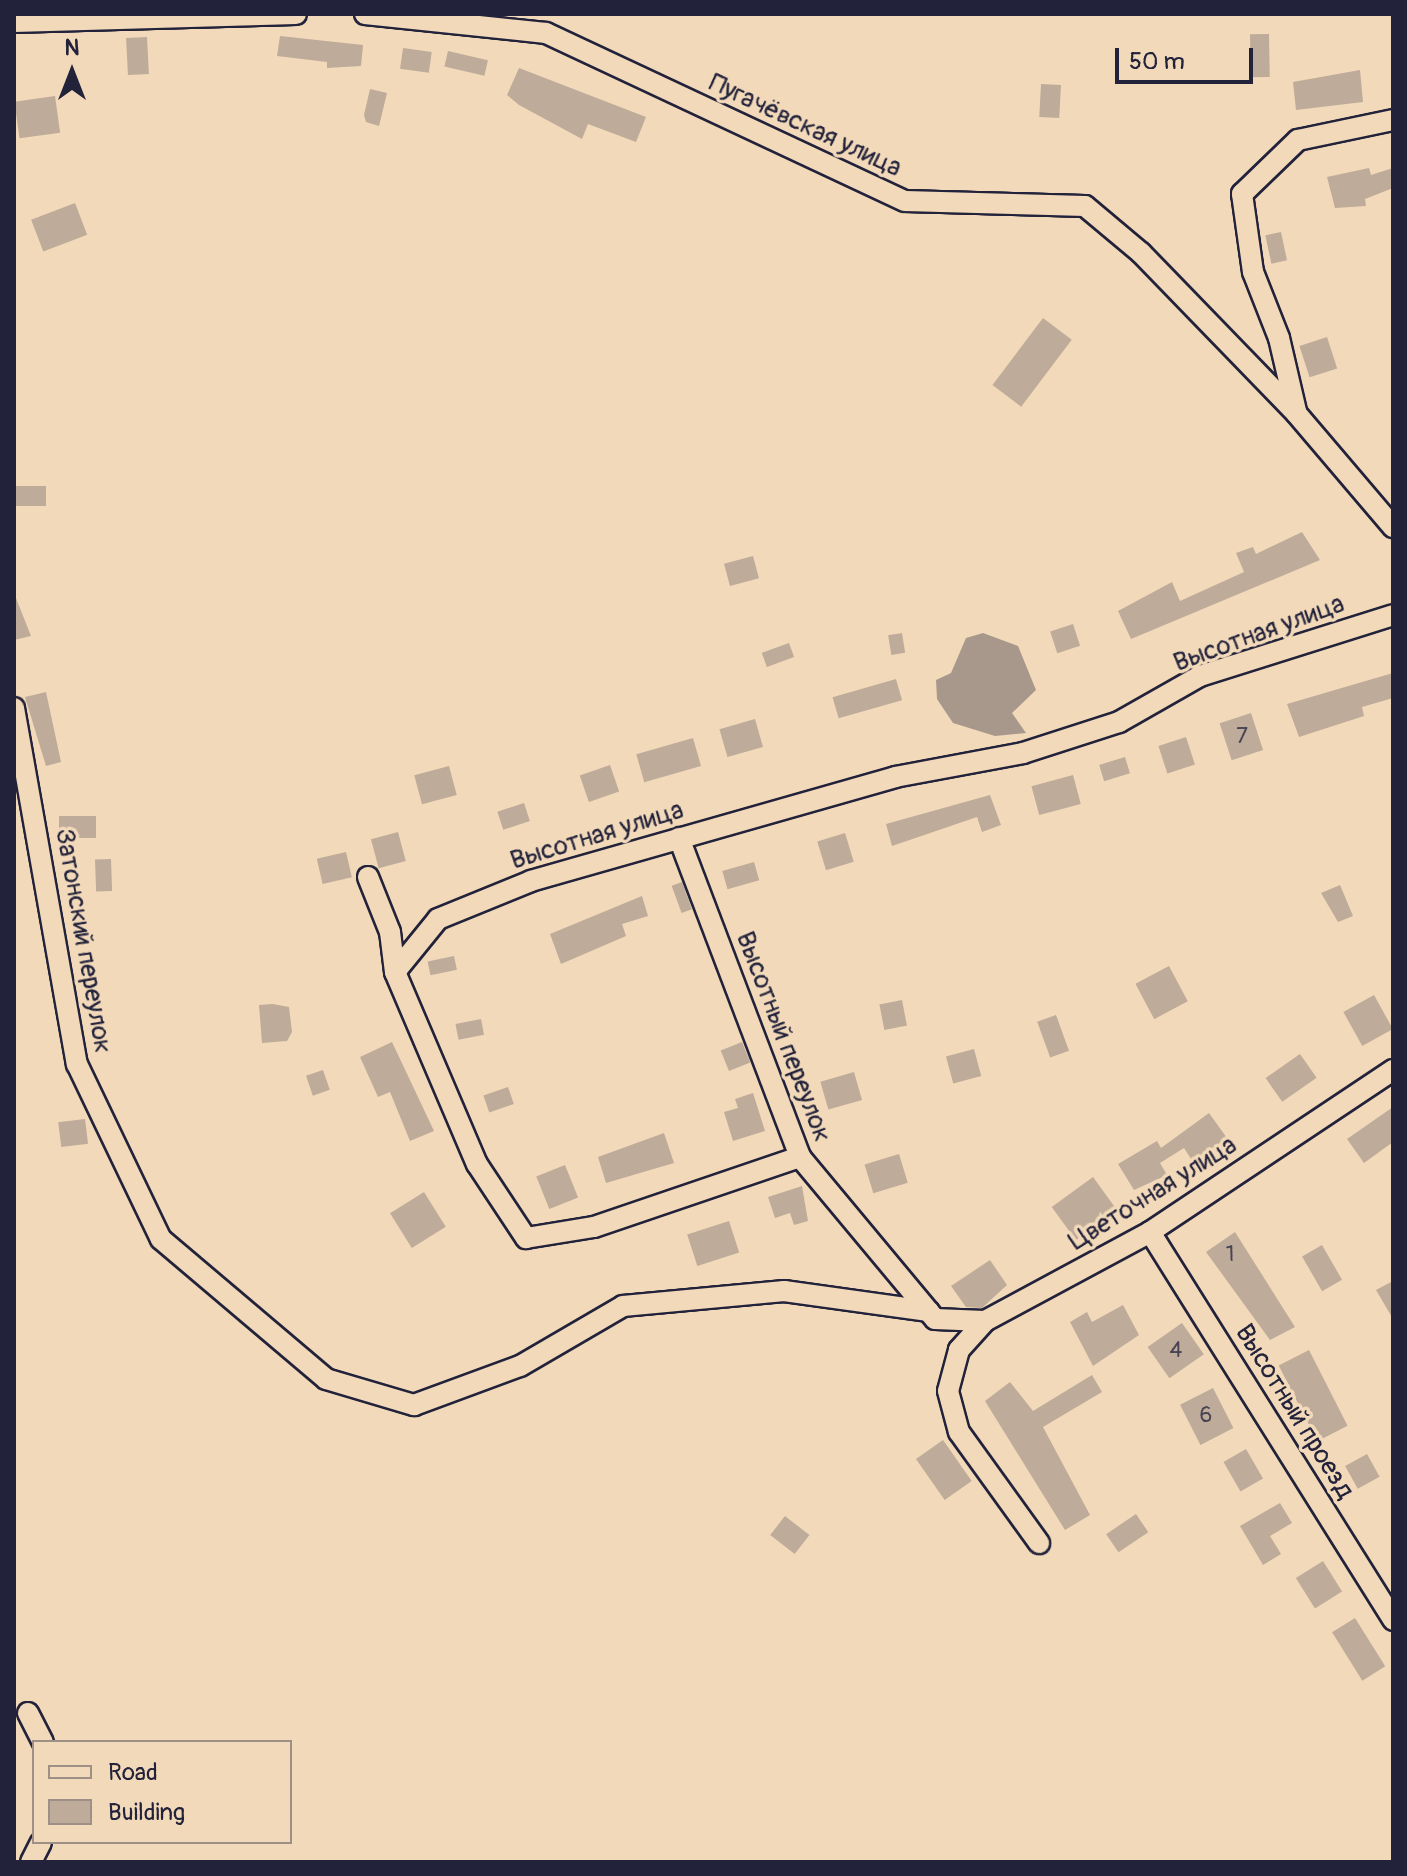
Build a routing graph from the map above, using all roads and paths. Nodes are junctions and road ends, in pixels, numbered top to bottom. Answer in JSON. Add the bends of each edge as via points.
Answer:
{"nodes":[{"id":1,"x":296,"y":14,"type":"edge"},
{"id":2,"x":365,"y":14,"type":"edge"},
{"id":3,"x":14,"y":22,"type":"edge"},
{"id":4,"x":1393,"y":120,"type":"edge"},
{"id":5,"x":1296,"y":413,"type":"junction"},
{"id":6,"x":1393,"y":527,"type":"edge"},
{"id":7,"x":1393,"y":615,"type":"edge"},
{"id":8,"x":14,"y":708,"type":"edge"},
{"id":9,"x":679,"y":838,"type":"junction"},
{"id":10,"x":368,"y":877,"type":"dead end"},
{"id":11,"x":395,"y":972,"type":"junction"},
{"id":12,"x":1393,"y":1070,"type":"edge"},
{"id":13,"x":800,"y":1157,"type":"junction"},
{"id":14,"x":1150,"y":1232,"type":"junction"},
{"id":15,"x":929,"y":1311,"type":"junction"},
{"id":16,"x":985,"y":1321,"type":"junction"},
{"id":17,"x":1039,"y":1543,"type":"dead end"},
{"id":18,"x":1393,"y":1620,"type":"edge"},
{"id":19,"x":28,"y":1713,"type":"dead end"},
{"id":20,"x":42,"y":1740,"type":"edge"},
{"id":21,"x":40,"y":1844,"type":"edge"},
{"id":22,"x":31,"y":1862,"type":"edge"}],
"edges":[{"from":1,"to":3,"type":"street"},
{"from":2,"to":5,"type":"street","name":"Пугачёвская улица","via":[[546,33],[905,201],[1085,206],[1141,253]]},
{"from":4,"to":5,"type":"street","name":"Пугачёвская улица","via":[[1298,140],[1242,194],[1253,272],[1279,338]]},
{"from":5,"to":6,"type":"street","name":"Пугачёвская улица"},
{"from":7,"to":9,"type":"street","name":"Высотная улица","via":[[1200,676],[1119,722],[1023,753],[895,777]]},
{"from":8,"to":15,"type":"street","name":"Затонский переулок","via":[[77,1064],[161,1239],[326,1379],[414,1405],[520,1366],[623,1306],[784,1291]]},
{"from":9,"to":11,"type":"street","name":"Высотная улица","via":[[531,881],[438,919]]},
{"from":9,"to":13,"type":"street","name":"Высотный переулок"},
{"from":10,"to":11,"type":"street","via":[[390,932]]},
{"from":11,"to":13,"type":"street","via":[[477,1164],[526,1238],[594,1227]]},
{"from":12,"to":14,"type":"street","name":"Цветочная улица"},
{"from":13,"to":15,"type":"street","name":"Высотный переулок"},
{"from":14,"to":16,"type":"street","name":"Цветочная улица"},
{"from":14,"to":18,"type":"street","name":"Высотный проезд"},
{"from":15,"to":16,"type":"street","via":[[935,1319]]},
{"from":16,"to":17,"type":"street","via":[[959,1350],[948,1391],[959,1432]]},
{"from":19,"to":20,"type":"street"},
{"from":21,"to":22,"type":"street"}]}
